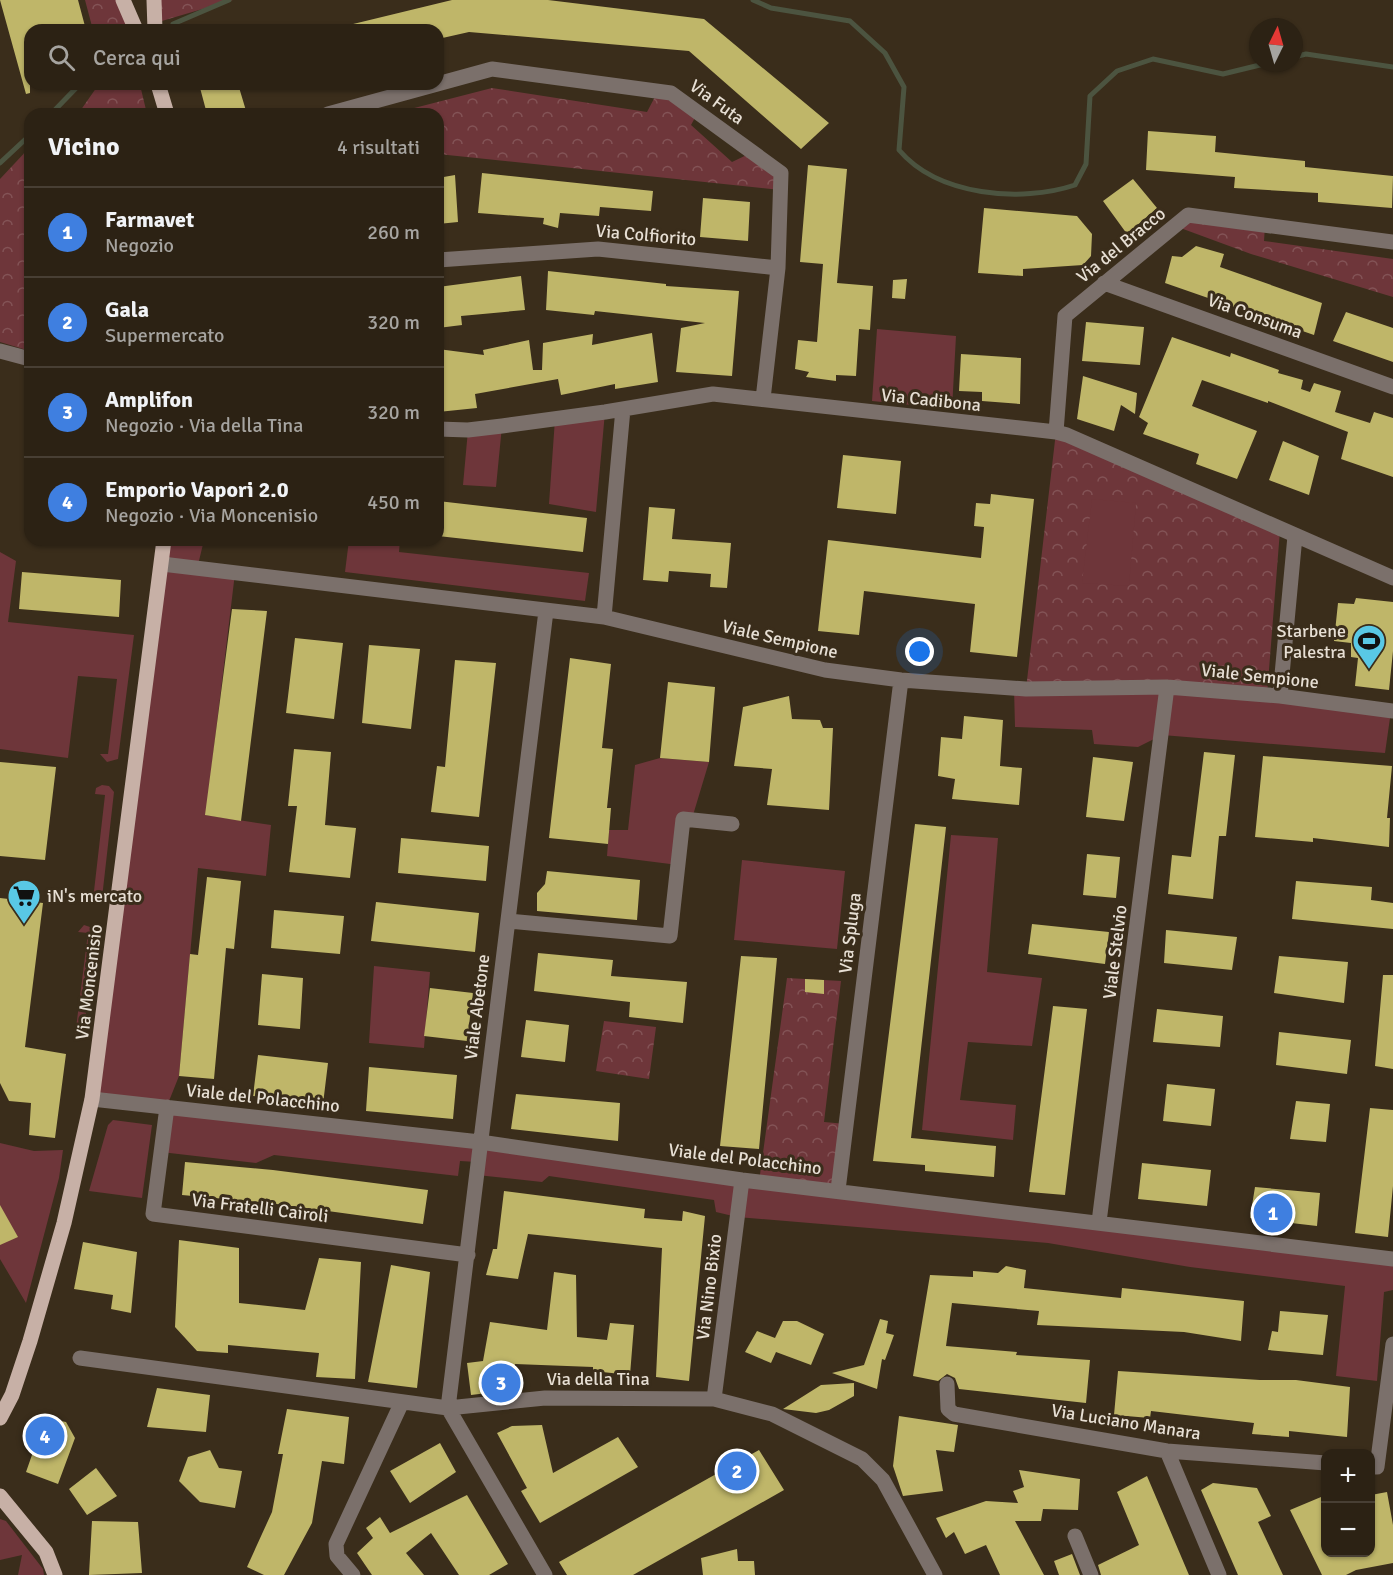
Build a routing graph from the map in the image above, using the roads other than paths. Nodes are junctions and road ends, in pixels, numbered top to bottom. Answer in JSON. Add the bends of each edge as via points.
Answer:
{"nodes":[{"id":1,"x":123,"y":0,"type":"edge"},
{"id":2,"x":154,"y":0,"type":"edge"},
{"id":3,"x":133,"y":24,"type":"edge"},
{"id":4,"x":155,"y":24,"type":"edge"},
{"id":5,"x":444,"y":82,"type":"edge"},
{"id":6,"x":160,"y":90,"type":"edge"},
{"id":7,"x":415,"y":90,"type":"edge"},
{"id":8,"x":165,"y":108,"type":"edge"},
{"id":9,"x":350,"y":108,"type":"edge"},
{"id":10,"x":1393,"y":242,"type":"edge"},
{"id":11,"x":444,"y":260,"type":"edge"},
{"id":12,"x":778,"y":267,"type":"junction"},
{"id":13,"x":1104,"y":283,"type":"junction"},
{"id":14,"x":0,"y":351,"type":"edge"},
{"id":15,"x":24,"y":357,"type":"edge"},
{"id":16,"x":1393,"y":387,"type":"edge"},
{"id":17,"x":763,"y":399,"type":"junction"},
{"id":18,"x":623,"y":409,"type":"junction"},
{"id":19,"x":444,"y":429,"type":"edge"},
{"id":20,"x":1056,"y":432,"type":"junction"},
{"id":21,"x":1295,"y":536,"type":"junction"},
{"id":22,"x":164,"y":546,"type":"edge"},
{"id":23,"x":162,"y":564,"type":"junction"},
{"id":24,"x":1393,"y":578,"type":"edge"},
{"id":25,"x":546,"y":611,"type":"junction"},
{"id":26,"x":604,"y":618,"type":"junction"},
{"id":27,"x":901,"y":680,"type":"junction"},
{"id":28,"x":1167,"y":687,"type":"junction"},
{"id":29,"x":1280,"y":696,"type":"junction"},
{"id":30,"x":1393,"y":711,"type":"edge"},
{"id":31,"x":732,"y":824,"type":"dead end"},
{"id":32,"x":508,"y":921,"type":"junction"},
{"id":33,"x":92,"y":1099,"type":"junction"},
{"id":34,"x":167,"y":1107,"type":"junction"},
{"id":35,"x":480,"y":1142,"type":"junction"},
{"id":36,"x":742,"y":1180,"type":"junction"},
{"id":37,"x":838,"y":1190,"type":"junction"},
{"id":38,"x":1099,"y":1222,"type":"junction"},
{"id":39,"x":468,"y":1255,"type":"junction"},
{"id":40,"x":1393,"y":1259,"type":"edge"},
{"id":41,"x":1393,"y":1344,"type":"edge"},
{"id":42,"x":80,"y":1358,"type":"dead end"},
{"id":43,"x":946,"y":1384,"type":"dead end"},
{"id":44,"x":714,"y":1399,"type":"junction"},
{"id":45,"x":402,"y":1402,"type":"junction"},
{"id":46,"x":448,"y":1408,"type":"junction"},
{"id":47,"x":0,"y":1418,"type":"edge"},
{"id":48,"x":1167,"y":1451,"type":"junction"},
{"id":49,"x":1321,"y":1464,"type":"edge"},
{"id":50,"x":1375,"y":1467,"type":"edge"},
{"id":51,"x":0,"y":1496,"type":"edge"},
{"id":52,"x":0,"y":1512,"type":"edge"},
{"id":53,"x":21,"y":1520,"type":"junction"},
{"id":54,"x":1074,"y":1536,"type":"dead end"},
{"id":55,"x":55,"y":1575,"type":"edge"},
{"id":56,"x":353,"y":1575,"type":"edge"},
{"id":57,"x":545,"y":1575,"type":"edge"},
{"id":58,"x":934,"y":1575,"type":"edge"},
{"id":59,"x":1091,"y":1575,"type":"edge"},
{"id":60,"x":1219,"y":1575,"type":"edge"}],
"edges":[{"from":1,"to":3,"type":"main road"},
{"from":2,"to":4,"type":"main road"},
{"from":5,"to":12,"type":"street","name":"Via Futa","via":[[492,69],[671,93],[781,173]]},
{"from":6,"to":8,"type":"main road"},
{"from":7,"to":9,"type":"street","name":"Via Futa"},
{"from":10,"to":13,"type":"street","name":"Via del Bracco","via":[[1188,215]]},
{"from":11,"to":12,"type":"street","name":"Via Colfiorito","via":[[598,249]]},
{"from":12,"to":17,"type":"street","name":"Via Futa"},
{"from":13,"to":16,"type":"street","name":"Via Consuma"},
{"from":13,"to":20,"type":"street","name":"Via del Bracco","via":[[1065,316]]},
{"from":14,"to":15,"type":"street"},
{"from":17,"to":18,"type":"street","name":"Via Cadibona","via":[[700,395]]},
{"from":17,"to":20,"type":"street","name":"Via Cadibona"},
{"from":18,"to":19,"type":"street","name":"Via Cadibona","via":[[468,430]]},
{"from":18,"to":26,"type":"street"},
{"from":20,"to":21,"type":"street","name":"Via Cadibona"},
{"from":21,"to":24,"type":"street","name":"Via Cadibona"},
{"from":21,"to":29,"type":"street"},
{"from":22,"to":23,"type":"main road","name":"Via Moncenisio"},
{"from":23,"to":25,"type":"street","name":"Viale Sempione"},
{"from":23,"to":33,"type":"main road","name":"Via Moncenisio"},
{"from":25,"to":26,"type":"street","name":"Viale Sempione"},
{"from":25,"to":32,"type":"street","name":"Viale Abetone"},
{"from":26,"to":27,"type":"street","name":"Viale Sempione","via":[[825,670]]},
{"from":27,"to":28,"type":"street","name":"Viale Sempione","via":[[1026,689]]},
{"from":27,"to":37,"type":"street","name":"Via Spluga"},
{"from":28,"to":29,"type":"street","name":"Viale Sempione"},
{"from":28,"to":38,"type":"street","name":"Viale Stelvio"},
{"from":29,"to":30,"type":"street","name":"Viale Sempione"},
{"from":31,"to":32,"type":"street","via":[[683,819],[670,936]]},
{"from":32,"to":35,"type":"street","name":"Viale Abetone"},
{"from":33,"to":34,"type":"street","name":"Viale del Polacchino"},
{"from":33,"to":47,"type":"main road","name":"Via Moncenisio","via":[[64,1222],[33,1330],[19,1377]]},
{"from":34,"to":35,"type":"street","name":"Viale del Polacchino"},
{"from":34,"to":39,"type":"street","name":"Via Fratelli Cairoli","via":[[153,1214]]},
{"from":35,"to":36,"type":"street","name":"Viale del Polacchino"},
{"from":35,"to":39,"type":"street","name":"Viale Abetone"},
{"from":36,"to":37,"type":"street","name":"Viale del Polacchino"},
{"from":36,"to":44,"type":"street","name":"Via Nino Bixio"},
{"from":37,"to":38,"type":"street","name":"Viale del Polacchino"},
{"from":38,"to":40,"type":"street","name":"Viale del Polacchino"},
{"from":39,"to":46,"type":"street","name":"Viale Abetone"},
{"from":41,"to":50,"type":"street"},
{"from":42,"to":45,"type":"street","name":"Via della Tina"},
{"from":43,"to":48,"type":"street","name":"Via Luciano Manara","via":[[948,1409],[954,1414]]},
{"from":44,"to":46,"type":"street","name":"Via della Tina","via":[[545,1398]]},
{"from":44,"to":58,"type":"street","name":"Via della Tina","via":[[772,1414],[862,1459],[883,1480]]},
{"from":45,"to":46,"type":"street","name":"Via della Tina"},
{"from":45,"to":56,"type":"street","via":[[336,1544],[337,1556]]},
{"from":46,"to":57,"type":"street"},
{"from":48,"to":49,"type":"street","name":"Via Luciano Manara"},
{"from":48,"to":60,"type":"street"},
{"from":51,"to":53,"type":"main road"},
{"from":52,"to":53,"type":"street"},
{"from":53,"to":55,"type":"main road","via":[[46,1552]]},
{"from":54,"to":59,"type":"street"}]}
